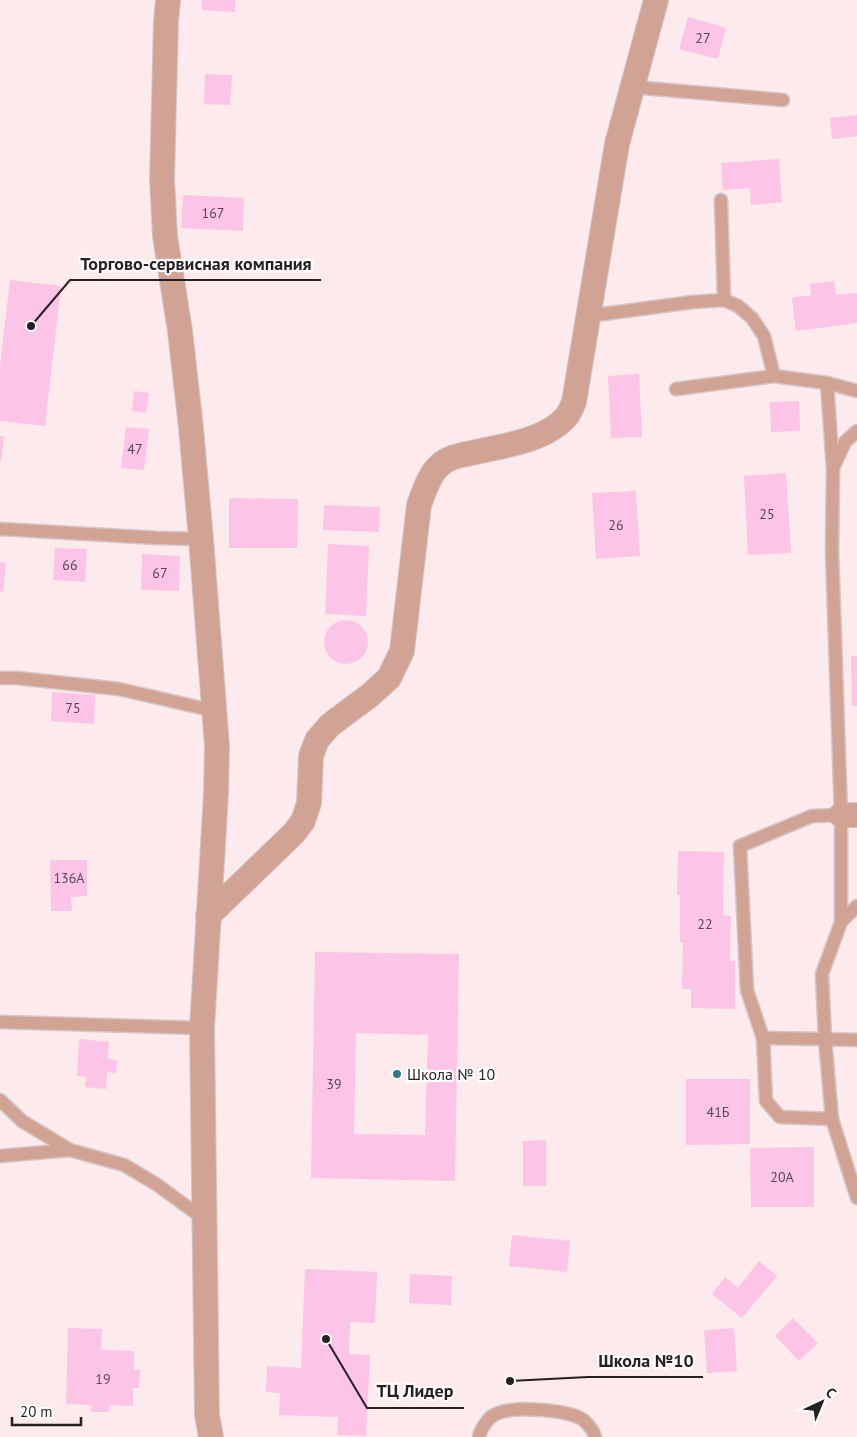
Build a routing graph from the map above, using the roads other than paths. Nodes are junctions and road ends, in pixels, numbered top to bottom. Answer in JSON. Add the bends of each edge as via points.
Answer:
{"nodes":[{"id":1,"x":168,"y":0,"type":"edge"},
{"id":2,"x":656,"y":0,"type":"edge"},
{"id":3,"x":632,"y":88,"type":"junction"},
{"id":4,"x":783,"y":100,"type":"dead end"},
{"id":5,"x":720,"y":200,"type":"dead end"},
{"id":6,"x":724,"y":300,"type":"junction"},
{"id":7,"x":588,"y":316,"type":"junction"},
{"id":8,"x":774,"y":376,"type":"junction"},
{"id":9,"x":827,"y":384,"type":"junction"},
{"id":10,"x":676,"y":389,"type":"dead end"},
{"id":11,"x":857,"y":391,"type":"edge"},
{"id":12,"x":857,"y":431,"type":"edge"},
{"id":13,"x":833,"y":469,"type":"junction"},
{"id":14,"x":0,"y":529,"type":"edge"},
{"id":15,"x":201,"y":539,"type":"junction"},
{"id":16,"x":0,"y":678,"type":"edge"},
{"id":17,"x":215,"y":711,"type":"junction"},
{"id":18,"x":849,"y":815,"type":"edge"},
{"id":19,"x":857,"y":906,"type":"edge"},
{"id":20,"x":208,"y":916,"type":"junction"},
{"id":21,"x":841,"y":922,"type":"junction"},
{"id":22,"x":0,"y":1022,"type":"edge"},
{"id":23,"x":202,"y":1028,"type":"junction"},
{"id":24,"x":763,"y":1038,"type":"junction"},
{"id":25,"x":825,"y":1039,"type":"junction"},
{"id":26,"x":857,"y":1040,"type":"edge"},
{"id":27,"x":0,"y":1100,"type":"edge"},
{"id":28,"x":832,"y":1119,"type":"junction"},
{"id":29,"x":70,"y":1150,"type":"junction"},
{"id":30,"x":0,"y":1156,"type":"edge"},
{"id":31,"x":857,"y":1198,"type":"edge"},
{"id":32,"x":204,"y":1219,"type":"junction"},
{"id":33,"x":210,"y":1437,"type":"edge"},
{"id":34,"x":479,"y":1437,"type":"edge"},
{"id":35,"x":595,"y":1437,"type":"edge"}],
"edges":[{"from":1,"to":15,"type":"street","via":[[162,179],[165,236],[180,331]]},
{"from":2,"to":3,"type":"street"},
{"from":3,"to":4,"type":"lane"},
{"from":3,"to":7,"type":"street","via":[[617,144]]},
{"from":5,"to":6,"type":"lane"},
{"from":6,"to":7,"type":"lane"},
{"from":6,"to":8,"type":"lane","via":[[738,306],[752,318],[764,336]]},
{"from":7,"to":20,"type":"street","via":[[574,402],[567,415],[556,426],[520,442],[454,456],[439,465],[427,483],[420,505],[402,651],[389,678],[330,724],[317,740],[311,756],[309,803],[303,821]]},
{"from":8,"to":9,"type":"lane"},
{"from":8,"to":10,"type":"lane"},
{"from":9,"to":11,"type":"lane"},
{"from":9,"to":13,"type":"lane"},
{"from":12,"to":13,"type":"lane","via":[[845,442]]},
{"from":13,"to":18,"type":"lane","via":[[832,552]]},
{"from":14,"to":15,"type":"lane"},
{"from":15,"to":17,"type":"street"},
{"from":16,"to":17,"type":"lane","via":[[120,689]]},
{"from":17,"to":20,"type":"street","via":[[216,794]]},
{"from":18,"to":21,"type":"lane"},
{"from":18,"to":24,"type":"lane","via":[[812,816],[740,846],[746,990]]},
{"from":19,"to":21,"type":"lane"},
{"from":20,"to":23,"type":"street"},
{"from":21,"to":25,"type":"lane","via":[[822,974]]},
{"from":22,"to":23,"type":"lane"},
{"from":23,"to":32,"type":"street"},
{"from":24,"to":25,"type":"lane"},
{"from":24,"to":28,"type":"lane","via":[[766,1101],[780,1117]]},
{"from":25,"to":26,"type":"lane"},
{"from":25,"to":28,"type":"lane"},
{"from":27,"to":29,"type":"lane","via":[[22,1121]]},
{"from":28,"to":31,"type":"lane"},
{"from":29,"to":30,"type":"lane"},
{"from":29,"to":32,"type":"lane","via":[[124,1165]]},
{"from":32,"to":33,"type":"street"},
{"from":34,"to":35,"type":"lane","via":[[491,1417],[500,1412],[532,1409],[580,1418]]}]}
